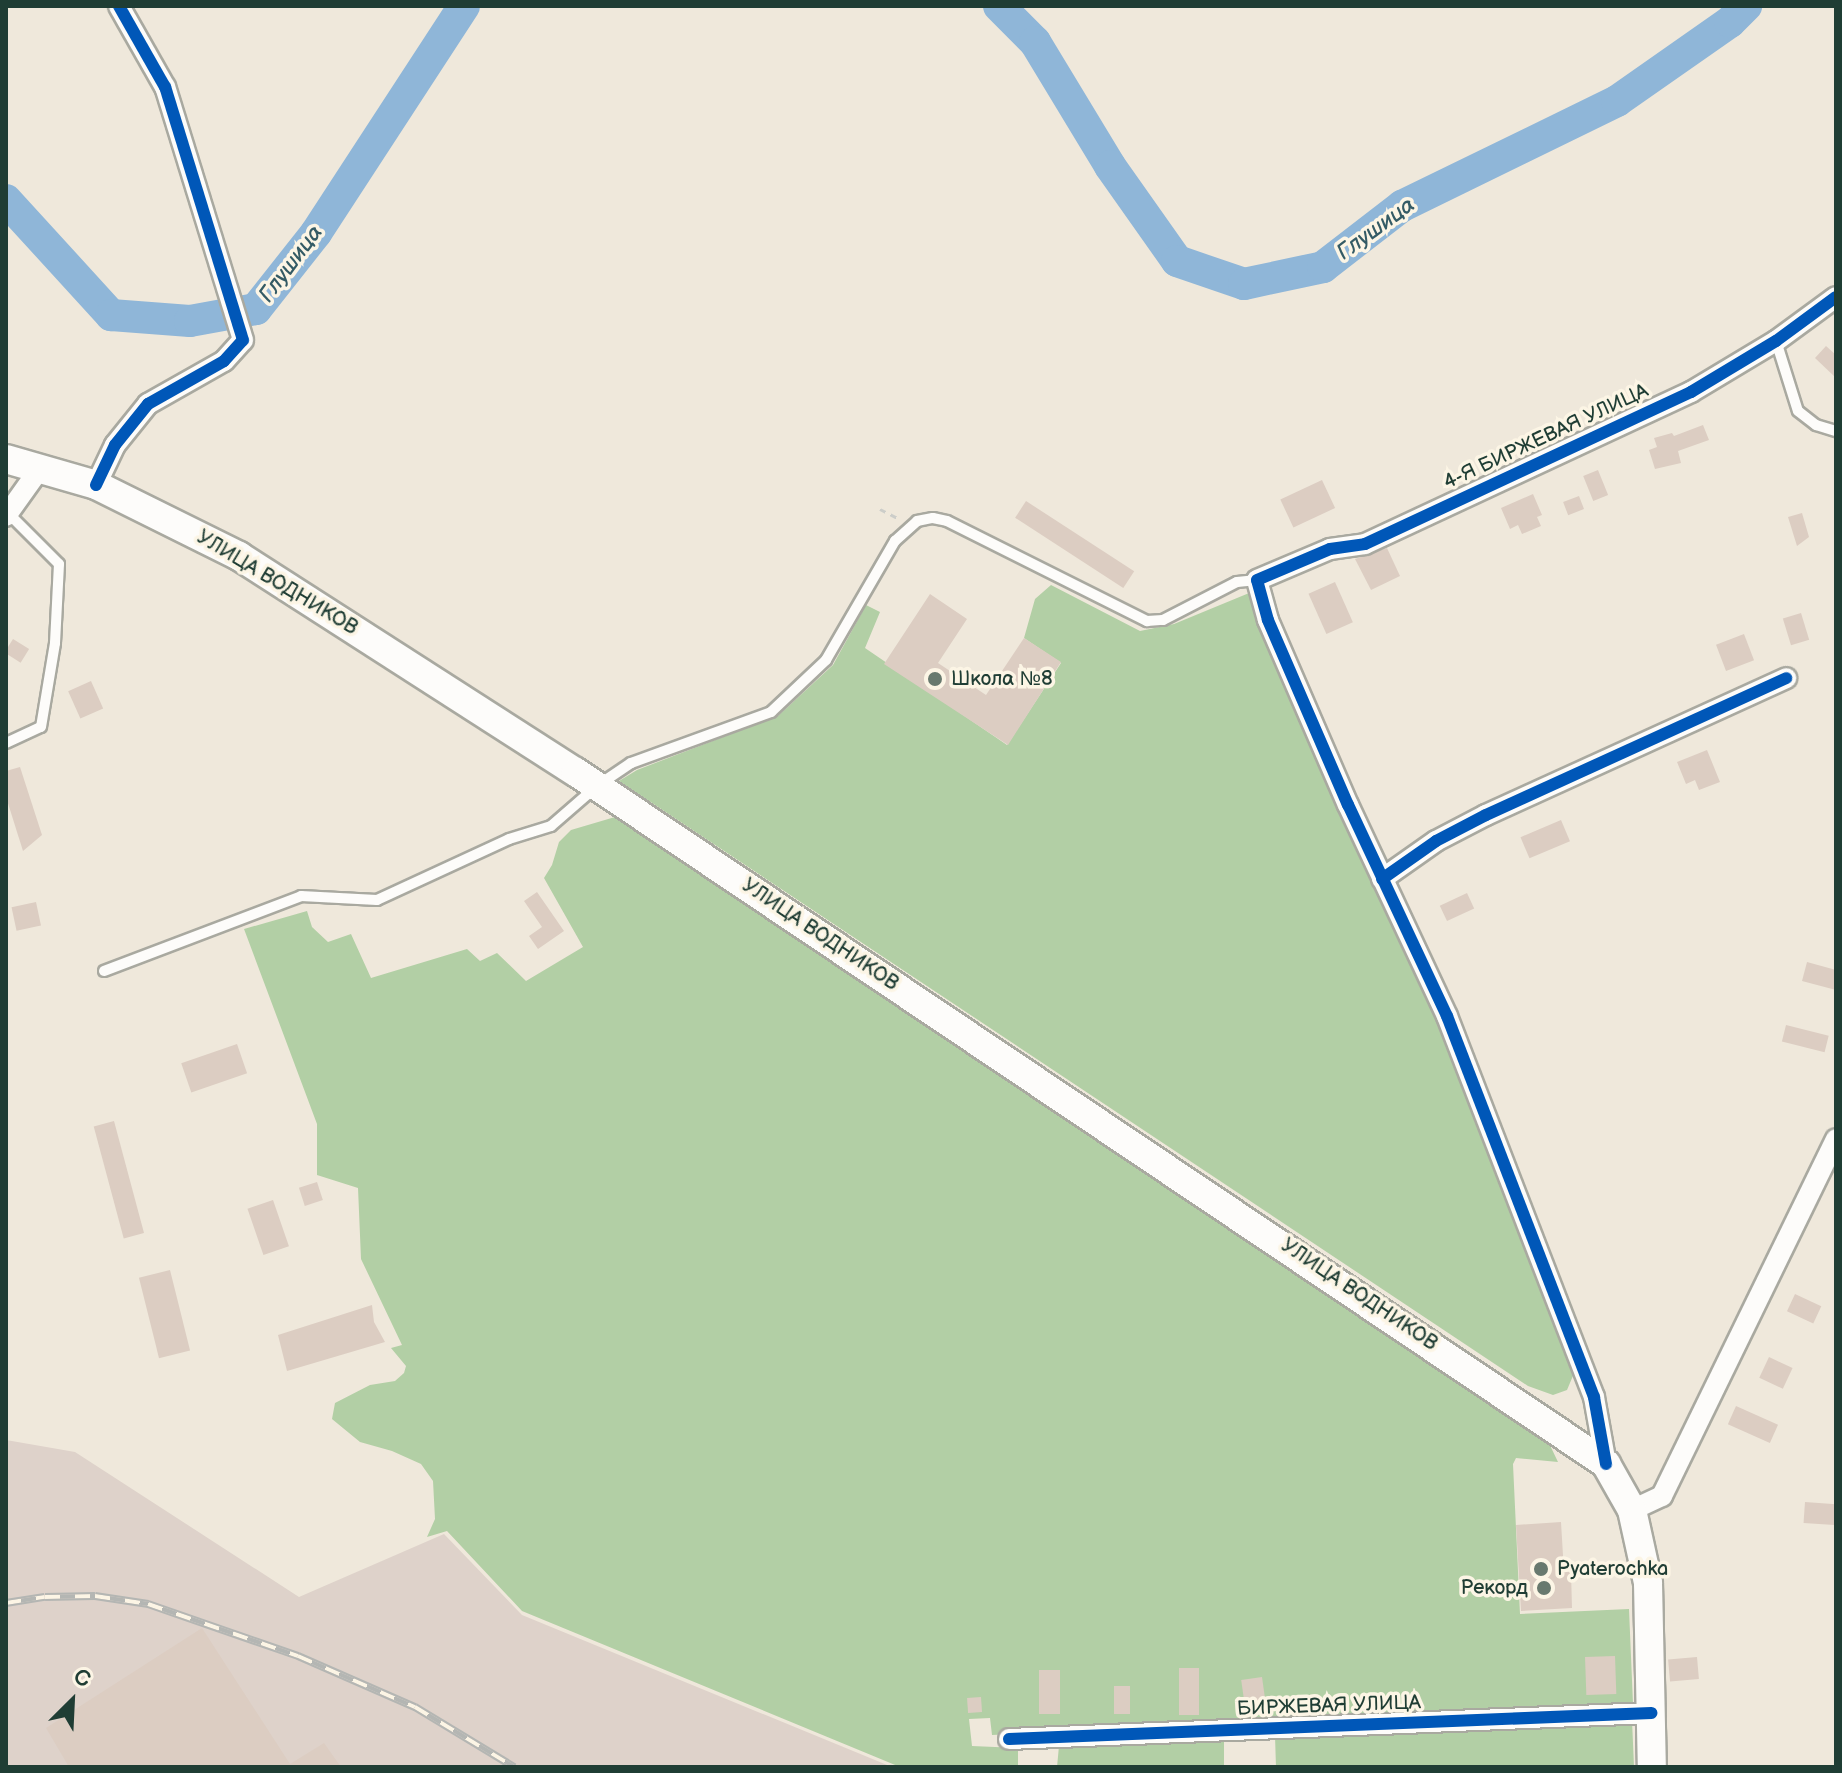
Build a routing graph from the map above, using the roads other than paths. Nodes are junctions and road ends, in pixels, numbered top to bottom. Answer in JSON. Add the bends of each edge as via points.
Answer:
{"nodes":[{"id":1,"x":119,"y":6,"type":"edge"},
{"id":2,"x":1836,"y":297,"type":"edge"},
{"id":3,"x":1776,"y":341,"type":"junction"},
{"id":4,"x":1836,"y":431,"type":"edge"},
{"id":5,"x":6,"y":459,"type":"edge"},
{"id":6,"x":41,"y":467,"type":"junction"},
{"id":7,"x":96,"y":485,"type":"junction"},
{"id":8,"x":7,"y":515,"type":"edge"},
{"id":9,"x":1257,"y":580,"type":"junction"},
{"id":10,"x":1786,"y":678,"type":"dead end"},
{"id":11,"x":6,"y":743,"type":"edge"},
{"id":12,"x":597,"y":786,"type":"junction"},
{"id":13,"x":1382,"y":879,"type":"junction"},
{"id":14,"x":104,"y":971,"type":"dead end"},
{"id":15,"x":1836,"y":1139,"type":"edge"},
{"id":16,"x":1606,"y":1464,"type":"junction"},
{"id":17,"x":1632,"y":1510,"type":"junction"},
{"id":18,"x":1651,"y":1713,"type":"junction"},
{"id":19,"x":1009,"y":1739,"type":"dead end"},
{"id":20,"x":1652,"y":1767,"type":"edge"}],
"edges":[{"from":1,"to":7,"type":"street","via":[[165,87],[243,340],[224,361],[148,404],[115,445]]},
{"from":2,"to":3,"type":"street","name":"4-Я БИРЖЕВАЯ УЛИЦА"},
{"from":3,"to":4,"type":"lane","via":[[1798,411],[1816,425]]},
{"from":3,"to":9,"type":"street","name":"4-Я БИРЖЕВАЯ УЛИЦА","via":[[1691,392],[1365,544],[1330,549]]},
{"from":5,"to":6,"type":"main road","name":"УЛИЦА ВОДНИКОВ"},
{"from":6,"to":7,"type":"main road","name":"УЛИЦА ВОДНИКОВ"},
{"from":6,"to":8,"type":"street"},
{"from":7,"to":12,"type":"main road","name":"УЛИЦА ВОДНИКОВ","via":[[239,556]]},
{"from":8,"to":11,"type":"lane","via":[[59,564],[55,643],[41,727]]},
{"from":9,"to":12,"type":"lane","via":[[1237,582],[1163,620],[1147,621],[933,518],[911,525],[895,541],[826,660],[771,712],[631,763]]},
{"from":9,"to":13,"type":"street","via":[[1268,620]]},
{"from":10,"to":13,"type":"street","via":[[1486,815],[1436,841]]},
{"from":12,"to":14,"type":"lane","via":[[551,826],[509,839],[377,900],[301,896]]},
{"from":12,"to":16,"type":"main road","name":"УЛИЦА ВОДНИКОВ"},
{"from":13,"to":16,"type":"street","via":[[1447,1016],[1575,1345],[1594,1397]]},
{"from":15,"to":17,"type":"street","via":[[1662,1496]]},
{"from":16,"to":17,"type":"main road"},
{"from":17,"to":18,"type":"main road","via":[[1648,1583]]},
{"from":18,"to":19,"type":"street","name":"БИРЖЕВАЯ УЛИЦА"},
{"from":18,"to":20,"type":"main road"}]}
